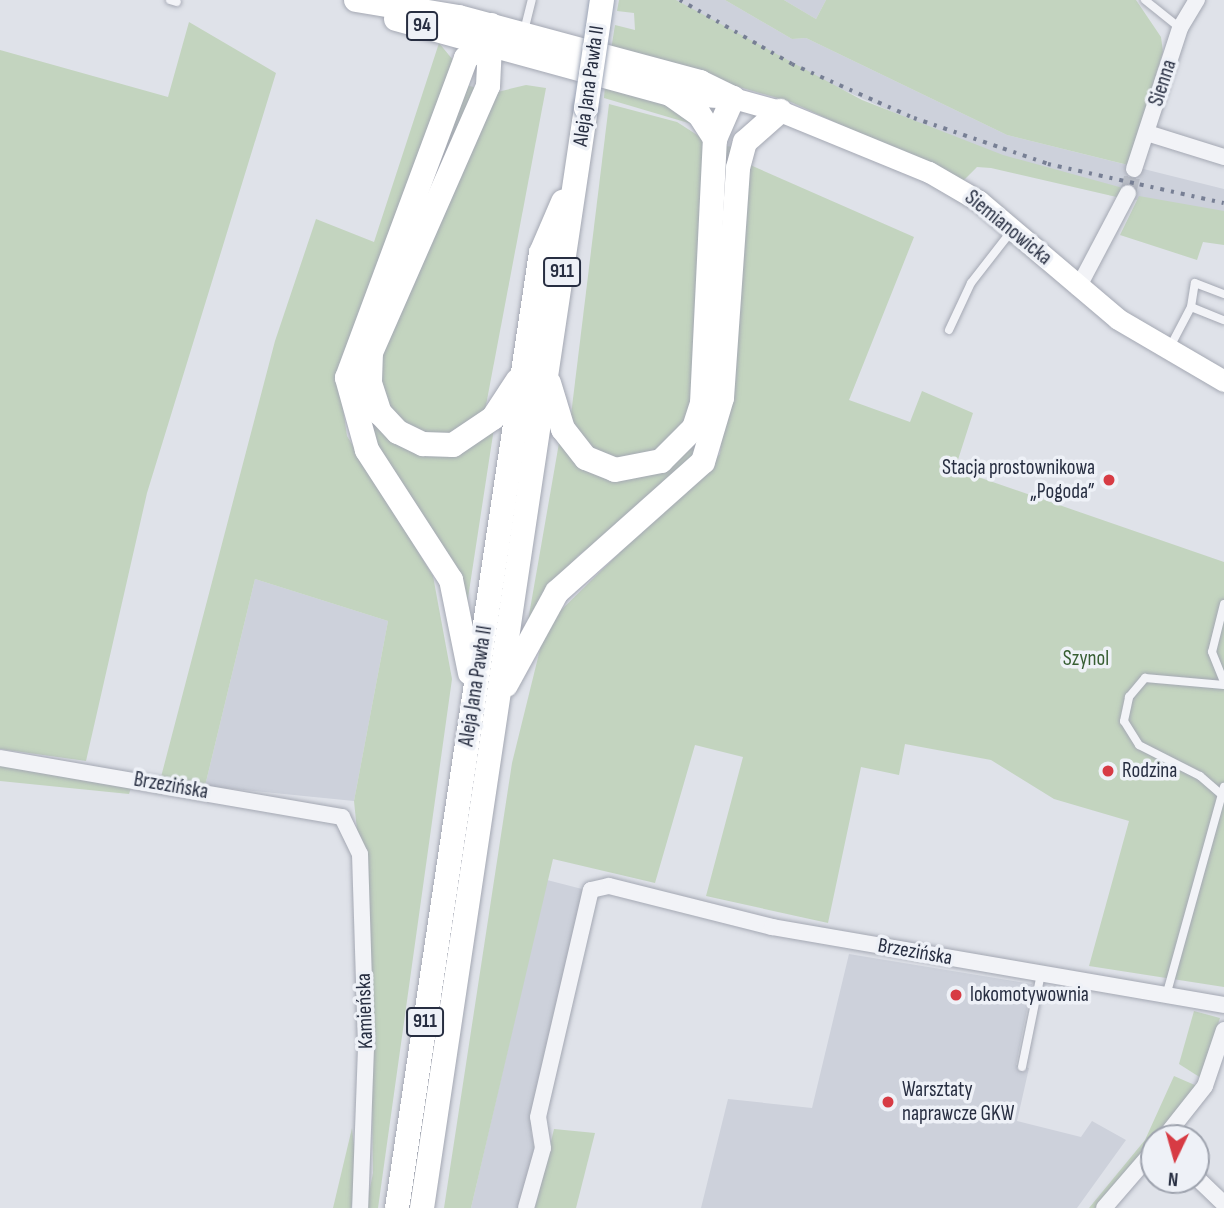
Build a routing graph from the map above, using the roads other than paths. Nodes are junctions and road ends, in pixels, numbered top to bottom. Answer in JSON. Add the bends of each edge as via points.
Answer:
{"nodes":[{"id":1,"x":533,"y":0,"type":"edge"},
{"id":2,"x":602,"y":0,"type":"edge"},
{"id":3,"x":1145,"y":0,"type":"edge"},
{"id":4,"x":1197,"y":0,"type":"edge"},
{"id":5,"x":358,"y":1,"type":"edge"},
{"id":6,"x":397,"y":2,"type":"edge"},
{"id":7,"x":1180,"y":28,"type":"junction"},
{"id":8,"x":489,"y":34,"type":"junction"},
{"id":9,"x":523,"y":34,"type":"junction"},
{"id":10,"x":551,"y":62,"type":"junction"},
{"id":11,"x":488,"y":86,"type":"junction"},
{"id":12,"x":670,"y":94,"type":"junction"},
{"id":13,"x":733,"y":98,"type":"junction"},
{"id":14,"x":780,"y":111,"type":"junction"},
{"id":15,"x":1147,"y":133,"type":"junction"},
{"id":16,"x":715,"y":139,"type":"junction"},
{"id":17,"x":745,"y":142,"type":"junction"},
{"id":18,"x":1224,"y":157,"type":"edge"},
{"id":19,"x":1134,"y":169,"type":"tunnel mouth"},
{"id":20,"x":1128,"y":193,"type":"tunnel mouth"},
{"id":21,"x":1006,"y":238,"type":"dead end"},
{"id":22,"x":1079,"y":288,"type":"junction"},
{"id":23,"x":1224,"y":294,"type":"edge"},
{"id":24,"x":1191,"y":307,"type":"junction"},
{"id":25,"x":1224,"y":320,"type":"edge"},
{"id":26,"x":949,"y":330,"type":"dead end"},
{"id":27,"x":1169,"y":351,"type":"junction"},
{"id":28,"x":535,"y":371,"type":"junction"},
{"id":29,"x":1224,"y":381,"type":"edge"},
{"id":30,"x":1224,"y":604,"type":"edge"},
{"id":31,"x":1224,"y":683,"type":"edge"},
{"id":32,"x":486,"y":701,"type":"junction"},
{"id":33,"x":0,"y":758,"type":"edge"},
{"id":34,"x":1223,"y":791,"type":"edge"},
{"id":35,"x":342,"y":817,"type":"joint"},
{"id":36,"x":1041,"y":974,"type":"junction"},
{"id":37,"x":1166,"y":996,"type":"junction"},
{"id":38,"x":1224,"y":1005,"type":"edge"},
{"id":39,"x":1224,"y":1030,"type":"edge"},
{"id":40,"x":1023,"y":1067,"type":"dead end"},
{"id":41,"x":1175,"y":1124,"type":"edge"},
{"id":42,"x":1140,"y":1166,"type":"edge"},
{"id":43,"x":1210,"y":1190,"type":"edge"},
{"id":44,"x":1224,"y":1204,"type":"edge"},
{"id":45,"x":360,"y":1208,"type":"edge"},
{"id":46,"x":397,"y":1208,"type":"edge"},
{"id":47,"x":422,"y":1208,"type":"edge"},
{"id":48,"x":526,"y":1208,"type":"edge"},
{"id":49,"x":1104,"y":1208,"type":"edge"}],
"edges":[{"from":1,"to":9,"type":"lane"},
{"from":2,"to":28,"type":"main road","name":"Aleja Jana Pawła II","number":"911","bridge":true,"via":[[577,171],[541,253]]},
{"from":3,"to":7,"type":"lane"},
{"from":4,"to":7,"type":"street","name":"Sienna"},
{"from":5,"to":6,"type":"main road","name":"Siemianowicka","number":"94"},
{"from":5,"to":8,"type":"main road","name":"Siemianowicka","number":"94","via":[[392,18]]},
{"from":6,"to":8,"type":"main road","name":"Siemianowicka","number":"94"},
{"from":7,"to":15,"type":"street","name":"Sienna"},
{"from":8,"to":9,"type":"main road","name":"Siemianowicka","number":"94"},
{"from":8,"to":10,"type":"main road","name":"Siemianowicka","number":"94"},
{"from":8,"to":11,"type":"main road"},
{"from":8,"to":32,"type":"main road","via":[[466,58],[347,378],[367,450],[451,580]]},
{"from":9,"to":13,"type":"main road","name":"Siemianowicka","number":"94","via":[[700,82]]},
{"from":10,"to":11,"type":"main road","via":[[508,71]]},
{"from":10,"to":12,"type":"main road","name":"Siemianowicka","number":"94"},
{"from":11,"to":28,"type":"main road","via":[[371,352],[370,383],[380,413],[398,432],[423,444],[453,445],[493,418]]},
{"from":12,"to":13,"type":"main road","name":"Siemianowicka","number":"94"},
{"from":12,"to":16,"type":"main road","via":[[699,114]]},
{"from":13,"to":14,"type":"main road","name":"Siemianowicka","number":"94"},
{"from":13,"to":16,"type":"main road"},
{"from":13,"to":17,"type":"main road"},
{"from":14,"to":17,"type":"main road"},
{"from":14,"to":22,"type":"main road","name":"Siemianowicka","number":"94","via":[[957,187]]},
{"from":15,"to":18,"type":"street"},
{"from":15,"to":19,"type":"street","name":"Sienna"},
{"from":16,"to":28,"type":"main road","via":[[702,403],[680,447],[639,469],[615,470],[586,458],[563,429]]},
{"from":17,"to":32,"type":"main road","via":[[733,196],[722,398],[703,462],[557,592]]},
{"from":20,"to":22,"type":"street"},
{"from":21,"to":26,"type":"lane","via":[[971,283]]},
{"from":22,"to":27,"type":"main road","name":"Siemianowicka","number":"94"},
{"from":23,"to":24,"type":"lane","via":[[1195,283]]},
{"from":24,"to":25,"type":"lane"},
{"from":24,"to":27,"type":"lane"},
{"from":27,"to":29,"type":"main road","name":"Siemianowicka","number":"94"},
{"from":28,"to":32,"type":"main road","name":"Aleja Jana Pawła II","number":"911"},
{"from":30,"to":31,"type":"lane","via":[[1212,652]]},
{"from":31,"to":34,"type":"lane","via":[[1144,678],[1129,697],[1124,720],[1139,746]]},
{"from":32,"to":46,"type":"main road","name":"Aleja Jana Pawła II","number":"911"},
{"from":32,"to":47,"type":"main road","name":"Aleja Jana Pawła II","number":"911"},
{"from":33,"to":35,"type":"street","name":"Brzezińska"},
{"from":34,"to":37,"type":"lane"},
{"from":35,"to":45,"type":"street","name":"Kamieńska","via":[[360,854],[366,1048]]},
{"from":36,"to":37,"type":"street","name":"Brzezińska"},
{"from":36,"to":40,"type":"lane"},
{"from":36,"to":48,"type":"street","name":"Brzezińska","via":[[772,927],[609,886],[585,896],[538,1117],[543,1148]]},
{"from":37,"to":38,"type":"street","name":"Brzezińska"},
{"from":39,"to":41,"type":"street","via":[[1205,1086]]},
{"from":42,"to":49,"type":"street"},
{"from":43,"to":44,"type":"street"}]}
